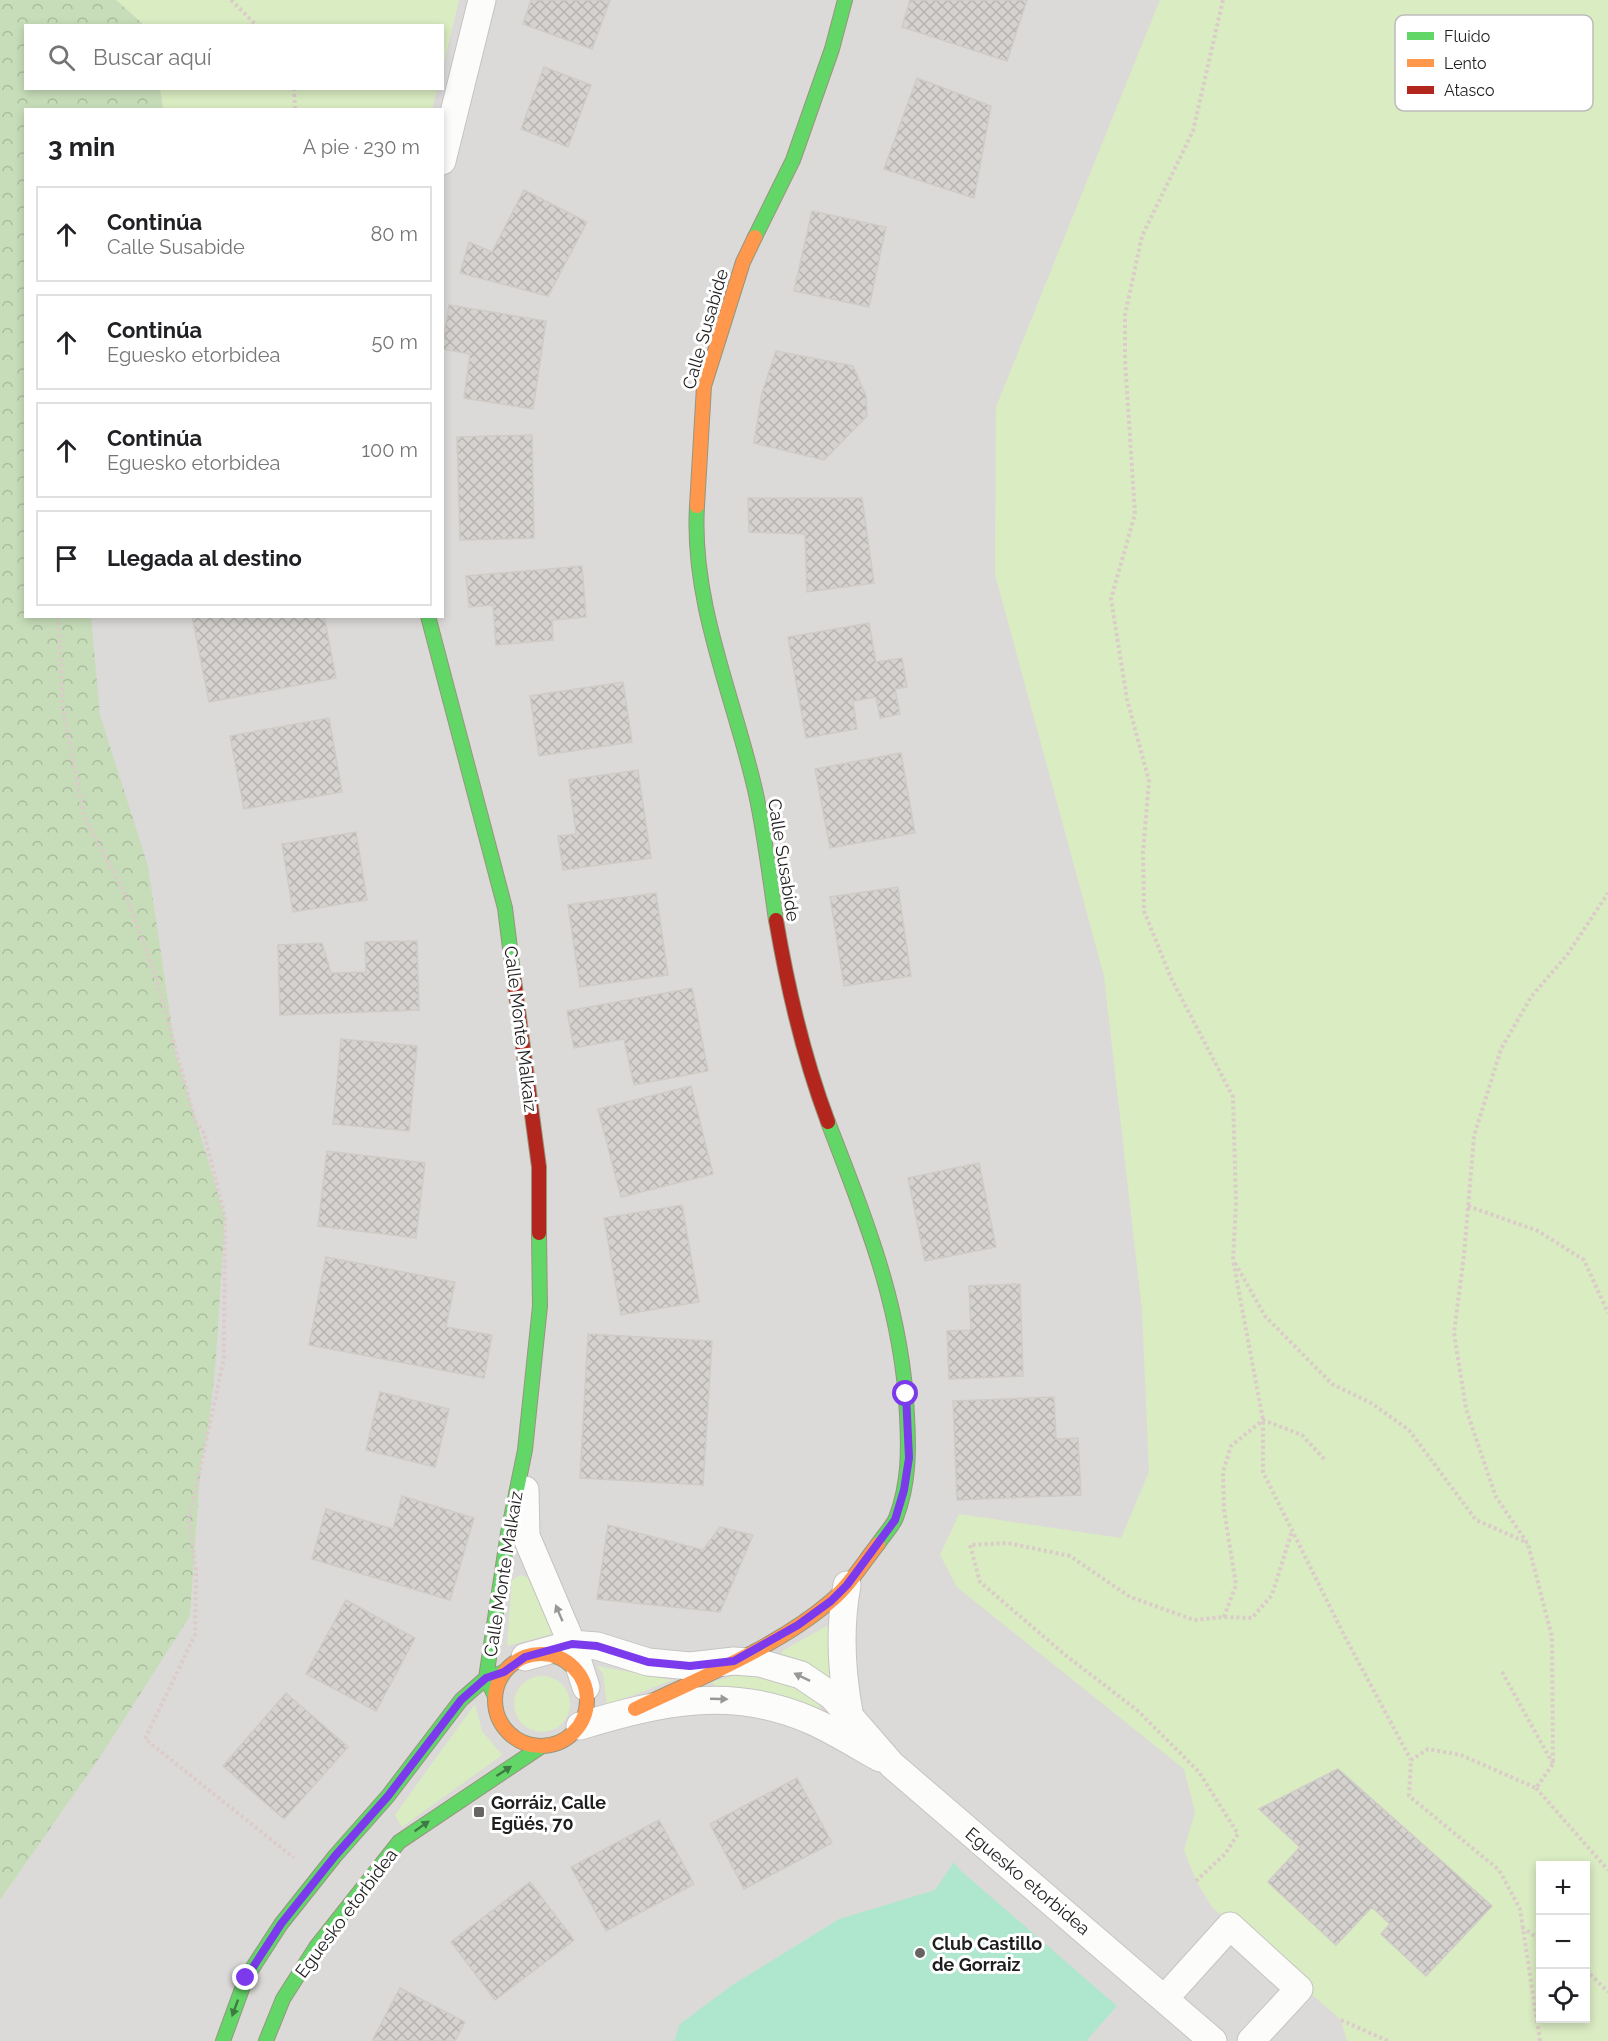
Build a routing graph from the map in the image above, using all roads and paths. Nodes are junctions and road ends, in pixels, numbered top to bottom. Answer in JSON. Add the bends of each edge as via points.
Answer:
{"nodes":[{"id":1,"x":231,"y":0,"type":"edge"},
{"id":2,"x":482,"y":0,"type":"edge"},
{"id":3,"x":845,"y":0,"type":"edge"},
{"id":4,"x":1223,"y":0,"type":"edge"},
{"id":5,"x":255,"y":24,"type":"edge"},
{"id":6,"x":294,"y":90,"type":"edge"},
{"id":7,"x":295,"y":108,"type":"edge"},
{"id":8,"x":444,"y":153,"type":"edge"},
{"id":9,"x":58,"y":618,"type":"edge"},
{"id":10,"x":429,"y":618,"type":"edge"},
{"id":11,"x":1608,"y":893,"type":"edge"},
{"id":12,"x":1468,"y":1206,"type":"junction"},
{"id":13,"x":1233,"y":1260,"type":"junction"},
{"id":14,"x":1608,"y":1313,"type":"edge"},
{"id":15,"x":1263,"y":1420,"type":"junction"},
{"id":16,"x":525,"y":1450,"type":"junction"},
{"id":17,"x":1326,"y":1461,"type":"dead end"},
{"id":18,"x":1292,"y":1530,"type":"junction"},
{"id":19,"x":1528,"y":1544,"type":"junction"},
{"id":20,"x":847,"y":1585,"type":"junction"},
{"id":21,"x":1224,"y":1617,"type":"junction"},
{"id":22,"x":572,"y":1644,"type":"junction"},
{"id":23,"x":734,"y":1661,"type":"junction"},
{"id":24,"x":515,"y":1665,"type":"junction"},
{"id":25,"x":1502,"y":1671,"type":"dead end"},
{"id":26,"x":486,"y":1678,"type":"junction"},
{"id":27,"x":586,"y":1687,"type":"junction"},
{"id":28,"x":495,"y":1696,"type":"junction"},
{"id":29,"x":635,"y":1709,"type":"junction"},
{"id":30,"x":849,"y":1712,"type":"junction"},
{"id":31,"x":580,"y":1726,"type":"junction"},
{"id":32,"x":542,"y":1746,"type":"junction"},
{"id":33,"x":1411,"y":1760,"type":"junction"},
{"id":34,"x":1553,"y":1764,"type":"junction"},
{"id":35,"x":892,"y":1765,"type":"junction"},
{"id":36,"x":1536,"y":1788,"type":"junction"},
{"id":37,"x":1608,"y":1870,"type":"edge"},
{"id":38,"x":318,"y":1877,"type":"junction"},
{"id":39,"x":1196,"y":1881,"type":"dead end"},
{"id":40,"x":1522,"y":1927,"type":"junction"},
{"id":41,"x":1536,"y":1937,"type":"edge"},
{"id":42,"x":1590,"y":1974,"type":"edge"},
{"id":43,"x":1608,"y":1992,"type":"edge"},
{"id":44,"x":1165,"y":1998,"type":"junction"},
{"id":45,"x":1341,"y":2020,"type":"dead end"},
{"id":46,"x":223,"y":2041,"type":"edge"},
{"id":47,"x":266,"y":2041,"type":"edge"},
{"id":48,"x":1213,"y":2041,"type":"edge"},
{"id":49,"x":1251,"y":2041,"type":"edge"},
{"id":50,"x":1388,"y":2041,"type":"edge"},
{"id":51,"x":1540,"y":2041,"type":"edge"}],
"edges":[{"from":1,"to":5,"type":"path"},
{"from":2,"to":8,"type":"street"},
{"from":3,"to":20,"type":"street","name":"Calle Susabide","via":[[793,160],[743,262],[704,386],[695,536],[703,597],[756,795],[788,992],[813,1082],[877,1248],[896,1322],[909,1458],[904,1490],[895,1520]]},
{"from":4,"to":13,"type":"path","via":[[1193,132],[1142,236],[1125,315],[1135,514],[1111,599],[1127,699],[1149,781],[1143,852],[1144,912],[1171,978],[1233,1097]]},
{"from":6,"to":7,"type":"path"},
{"from":9,"to":38,"type":"path","via":[[63,708],[84,816],[127,898],[155,974],[195,1120],[204,1133],[225,1217],[224,1359],[189,1520],[196,1570],[195,1635],[145,1739]]},
{"from":10,"to":16,"type":"street","name":"Calle Monte Malkaiz","via":[[505,908],[539,1167],[540,1306]]},
{"from":11,"to":12,"type":"path","via":[[1567,955],[1531,997],[1501,1049],[1474,1136]]},
{"from":12,"to":14,"type":"path","via":[[1538,1231],[1584,1260]]},
{"from":12,"to":19,"type":"path","via":[[1454,1333],[1466,1409],[1496,1497]]},
{"from":13,"to":15,"type":"path"},
{"from":13,"to":19,"type":"path","via":[[1265,1316],[1332,1384],[1371,1403],[1409,1430],[1476,1520]]},
{"from":15,"to":17,"type":"path","via":[[1302,1435]]},
{"from":15,"to":18,"type":"path","via":[[1263,1472]]},
{"from":15,"to":21,"type":"path","via":[[1231,1446],[1223,1472],[1224,1510],[1236,1585]]},
{"from":22,"to":16,"type":"street","name":"Calle Monte Malkaiz","one_way":true,"via":[[526,1536]]},
{"from":16,"to":26,"type":"street","name":"Calle Monte Malkaiz"},
{"from":18,"to":21,"type":"path","via":[[1272,1595],[1252,1618]]},
{"from":18,"to":33,"type":"path"},
{"from":19,"to":34,"type":"path","via":[[1552,1637]]},
{"from":20,"to":23,"type":"street","name":"Calle Susabide","via":[[798,1625]]},
{"from":20,"to":30,"type":"street","via":[[841,1659]]},
{"from":21,"to":39,"type":"path","via":[[1194,1620],[1130,1597],[1070,1556],[1008,1543],[970,1545],[980,1582],[1138,1711],[1199,1772],[1238,1834],[1226,1854]]},
{"from":22,"to":23,"type":"street","name":"Eguesko etorbidea","via":[[597,1646],[659,1663],[690,1666]]},
{"from":22,"to":24,"type":"street","name":"Eguesko etorbidea"},
{"from":22,"to":27,"type":"street","name":"Calle Monte Malkaiz"},
{"from":23,"to":29,"type":"street","name":"Eguesko etorbidea"},
{"from":30,"to":23,"type":"street","name":"Eguesko etorbidea","one_way":true,"via":[[801,1675],[760,1663]]},
{"from":24,"to":26,"type":"street","name":"Eguesko etorbidea"},
{"from":24,"to":27,"type":"street","via":[[540,1654],[555,1656],[579,1674]]},
{"from":24,"to":28,"type":"street"},
{"from":25,"to":34,"type":"path"},
{"from":26,"to":28,"type":"street","name":"Calle Monte Malkaiz"},
{"from":26,"to":38,"type":"street","name":"Eguesko etorbidea","via":[[461,1700],[388,1796]]},
{"from":27,"to":31,"type":"street","via":[[588,1701]]},
{"from":28,"to":32,"type":"street","name":"Calle Monte Malkaiz","via":[[496,1709],[507,1732],[529,1745]]},
{"from":29,"to":31,"type":"street","name":"Eguesko etorbidea"},
{"from":29,"to":35,"type":"street","name":"Eguesko etorbidea","one_way":true,"via":[[707,1698],[774,1707],[812,1721]]},
{"from":30,"to":35,"type":"street","name":"Eguesko etorbidea"},
{"from":31,"to":32,"type":"street","name":"Eguesko etorbidea","via":[[557,1744]]},
{"from":47,"to":32,"type":"street","name":"Eguesko etorbidea","one_way":true,"via":[[283,2000],[316,1947],[399,1842]]},
{"from":33,"to":36,"type":"path","via":[[1428,1749],[1461,1755]]},
{"from":33,"to":40,"type":"path","via":[[1409,1796],[1499,1870],[1520,1909]]},
{"from":34,"to":36,"type":"path"},
{"from":35,"to":44,"type":"street","name":"Eguesko etorbidea"},
{"from":36,"to":37,"type":"path"},
{"from":38,"to":46,"type":"street","name":"Eguesko etorbidea","one_way":true,"via":[[246,1978]]},
{"from":40,"to":41,"type":"path"},
{"from":40,"to":51,"type":"path"},
{"from":42,"to":43,"type":"path"},
{"from":44,"to":48,"type":"street","name":"Eguesko etorbidea"},
{"from":44,"to":49,"type":"street","via":[[1230,1926],[1299,1989]]},
{"from":45,"to":50,"type":"path"}]}
